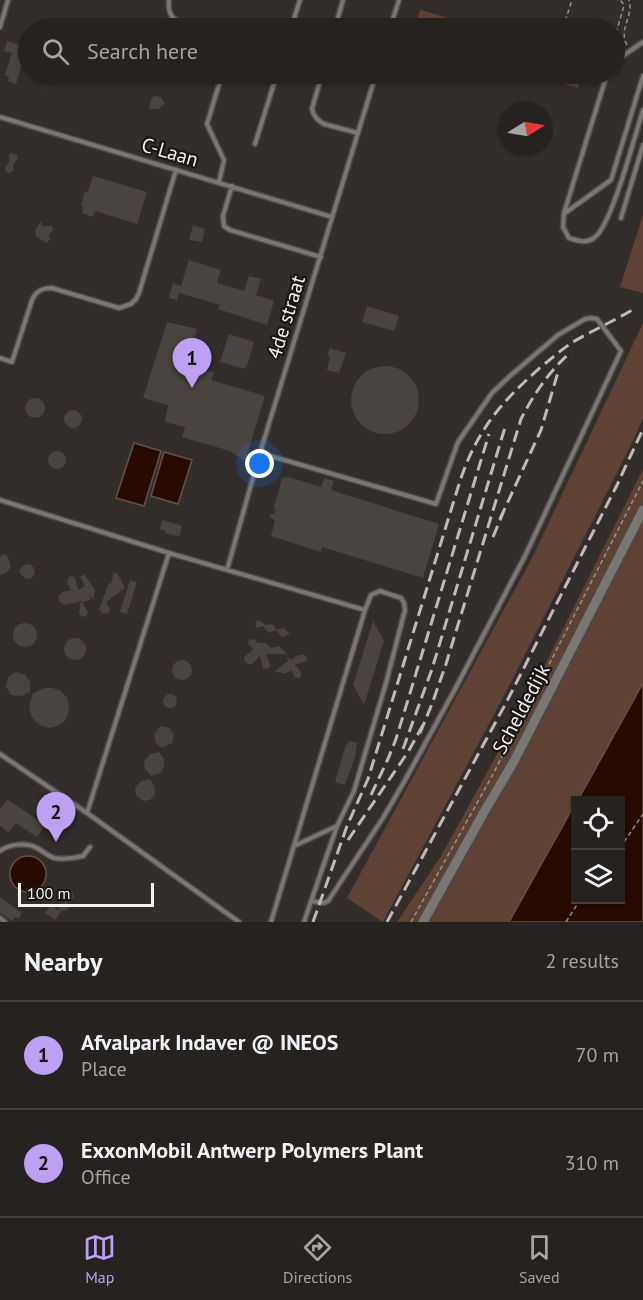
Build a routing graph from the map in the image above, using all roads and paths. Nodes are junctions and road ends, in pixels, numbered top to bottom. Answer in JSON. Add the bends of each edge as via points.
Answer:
{"nodes":[{"id":1,"x":8,"y":0,"type":"edge"},
{"id":2,"x":169,"y":0,"type":"edge"},
{"id":3,"x":300,"y":0,"type":"edge"},
{"id":4,"x":343,"y":0,"type":"edge"},
{"id":5,"x":399,"y":0,"type":"edge"},
{"id":6,"x":572,"y":0,"type":"edge"},
{"id":7,"x":617,"y":0,"type":"edge"},
{"id":8,"x":629,"y":0,"type":"edge"},
{"id":9,"x":174,"y":18,"type":"edge"},
{"id":10,"x":294,"y":18,"type":"edge"},
{"id":11,"x":338,"y":18,"type":"edge"},
{"id":12,"x":393,"y":18,"type":"edge"},
{"id":13,"x":566,"y":18,"type":"edge"},
{"id":14,"x":621,"y":18,"type":"edge"},
{"id":15,"x":0,"y":27,"type":"edge"},
{"id":16,"x":625,"y":28,"type":"edge"},
{"id":17,"x":625,"y":42,"type":"edge"},
{"id":18,"x":643,"y":42,"type":"edge"},
{"id":19,"x":631,"y":51,"type":"junction"},
{"id":20,"x":625,"y":55,"type":"edge"},
{"id":21,"x":643,"y":76,"type":"edge"},
{"id":22,"x":218,"y":84,"type":"edge"},
{"id":23,"x":274,"y":84,"type":"edge"},
{"id":24,"x":319,"y":84,"type":"edge"},
{"id":25,"x":373,"y":84,"type":"edge"},
{"id":26,"x":604,"y":84,"type":"edge"},
{"id":27,"x":643,"y":110,"type":"edge"},
{"id":28,"x":0,"y":117,"type":"edge"},
{"id":29,"x":358,"y":133,"type":"junction"},
{"id":30,"x":255,"y":144,"type":"dead end"},
{"id":31,"x":643,"y":145,"type":"edge"},
{"id":32,"x":176,"y":170,"type":"junction"},
{"id":33,"x":219,"y":182,"type":"junction"},
{"id":34,"x":232,"y":186,"type":"junction"},
{"id":35,"x":564,"y":213,"type":"junction"},
{"id":36,"x":332,"y":217,"type":"junction"},
{"id":37,"x":621,"y":218,"type":"dead end"},
{"id":38,"x":321,"y":258,"type":"junction"},
{"id":39,"x":0,"y":358,"type":"edge"},
{"id":40,"x":260,"y":453,"type":"junction"},
{"id":41,"x":643,"y":481,"type":"edge"},
{"id":42,"x":0,"y":500,"type":"edge"},
{"id":43,"x":643,"y":510,"type":"edge"},
{"id":44,"x":170,"y":553,"type":"junction"},
{"id":45,"x":227,"y":570,"type":"junction"},
{"id":46,"x":364,"y":610,"type":"junction"},
{"id":47,"x":0,"y":754,"type":"edge"},
{"id":48,"x":87,"y":813,"type":"junction"},
{"id":49,"x":643,"y":814,"type":"edge"},
{"id":50,"x":337,"y":826,"type":"junction"},
{"id":51,"x":625,"y":842,"type":"edge"},
{"id":52,"x":294,"y":846,"type":"junction"},
{"id":53,"x":90,"y":847,"type":"dead end"},
{"id":54,"x":0,"y":851,"type":"edge"},
{"id":55,"x":311,"y":901,"type":"junction"},
{"id":56,"x":577,"y":904,"type":"edge"},
{"id":57,"x":0,"y":918,"type":"edge"},
{"id":58,"x":5,"y":922,"type":"edge"},
{"id":59,"x":239,"y":922,"type":"edge"},
{"id":60,"x":271,"y":922,"type":"edge"},
{"id":61,"x":304,"y":922,"type":"edge"},
{"id":62,"x":411,"y":922,"type":"edge"},
{"id":63,"x":423,"y":922,"type":"edge"},
{"id":64,"x":566,"y":922,"type":"edge"}],
"edges":[{"from":1,"to":15,"type":"lane"},
{"from":2,"to":9,"type":"lane","via":[[168,9]]},
{"from":3,"to":10,"type":"lane"},
{"from":4,"to":11,"type":"lane"},
{"from":5,"to":12,"type":"lane"},
{"from":6,"to":13,"type":"path"},
{"from":7,"to":14,"type":"path","via":[[624,5]]},
{"from":8,"to":16,"type":"path","via":[[631,8]]},
{"from":17,"to":19,"type":"path"},
{"from":18,"to":19,"type":"lane"},
{"from":19,"to":20,"type":"lane"},
{"from":21,"to":35,"type":"lane","via":[[611,180]]},
{"from":22,"to":33,"type":"lane","via":[[207,123],[225,160]]},
{"from":23,"to":30,"type":"lane"},
{"from":24,"to":29,"type":"lane","via":[[313,114],[324,124]]},
{"from":25,"to":29,"type":"lane","name":"4de straat"},
{"from":26,"to":35,"type":"lane"},
{"from":27,"to":35,"type":"lane","via":[[616,197],[596,237],[579,242],[569,238],[563,227]]},
{"from":28,"to":32,"type":"lane","name":"C-Laan"},
{"from":29,"to":36,"type":"lane","name":"4de straat"},
{"from":31,"to":37,"type":"lane"},
{"from":32,"to":33,"type":"lane","name":"C-Laan"},
{"from":32,"to":39,"type":"lane","via":[[136,299],[119,308],[45,288],[34,294],[12,362]]},
{"from":33,"to":34,"type":"lane","name":"C-Laan"},
{"from":34,"to":36,"type":"lane","name":"C-Laan"},
{"from":34,"to":38,"type":"lane","via":[[224,226]]},
{"from":36,"to":38,"type":"lane","name":"4de straat"},
{"from":38,"to":40,"type":"lane","name":"4de straat"},
{"from":40,"to":45,"type":"lane","name":"4de straat"},
{"from":40,"to":55,"type":"lane","via":[[436,504],[458,442],[478,412],[492,393],[545,345],[591,318],[597,319],[621,351],[525,556],[404,782],[328,901]]},
{"from":41,"to":62,"type":"path","via":[[492,776]]},
{"from":42,"to":44,"type":"lane"},
{"from":43,"to":63,"type":"street","name":"Scheldedijk","via":[[513,763]]},
{"from":44,"to":45,"type":"lane"},
{"from":44,"to":48,"type":"lane"},
{"from":45,"to":46,"type":"lane"},
{"from":46,"to":50,"type":"lane","via":[[371,595],[380,591],[401,598],[405,610],[354,791]]},
{"from":46,"to":52,"type":"lane"},
{"from":47,"to":48,"type":"lane"},
{"from":48,"to":59,"type":"lane"},
{"from":49,"to":51,"type":"path"},
{"from":50,"to":52,"type":"lane"},
{"from":50,"to":55,"type":"lane"},
{"from":52,"to":60,"type":"lane"},
{"from":53,"to":54,"type":"lane","via":[[83,856],[70,859],[53,858],[34,846],[15,844]]},
{"from":55,"to":61,"type":"lane"},
{"from":56,"to":64,"type":"path"},
{"from":57,"to":58,"type":"lane"}]}
